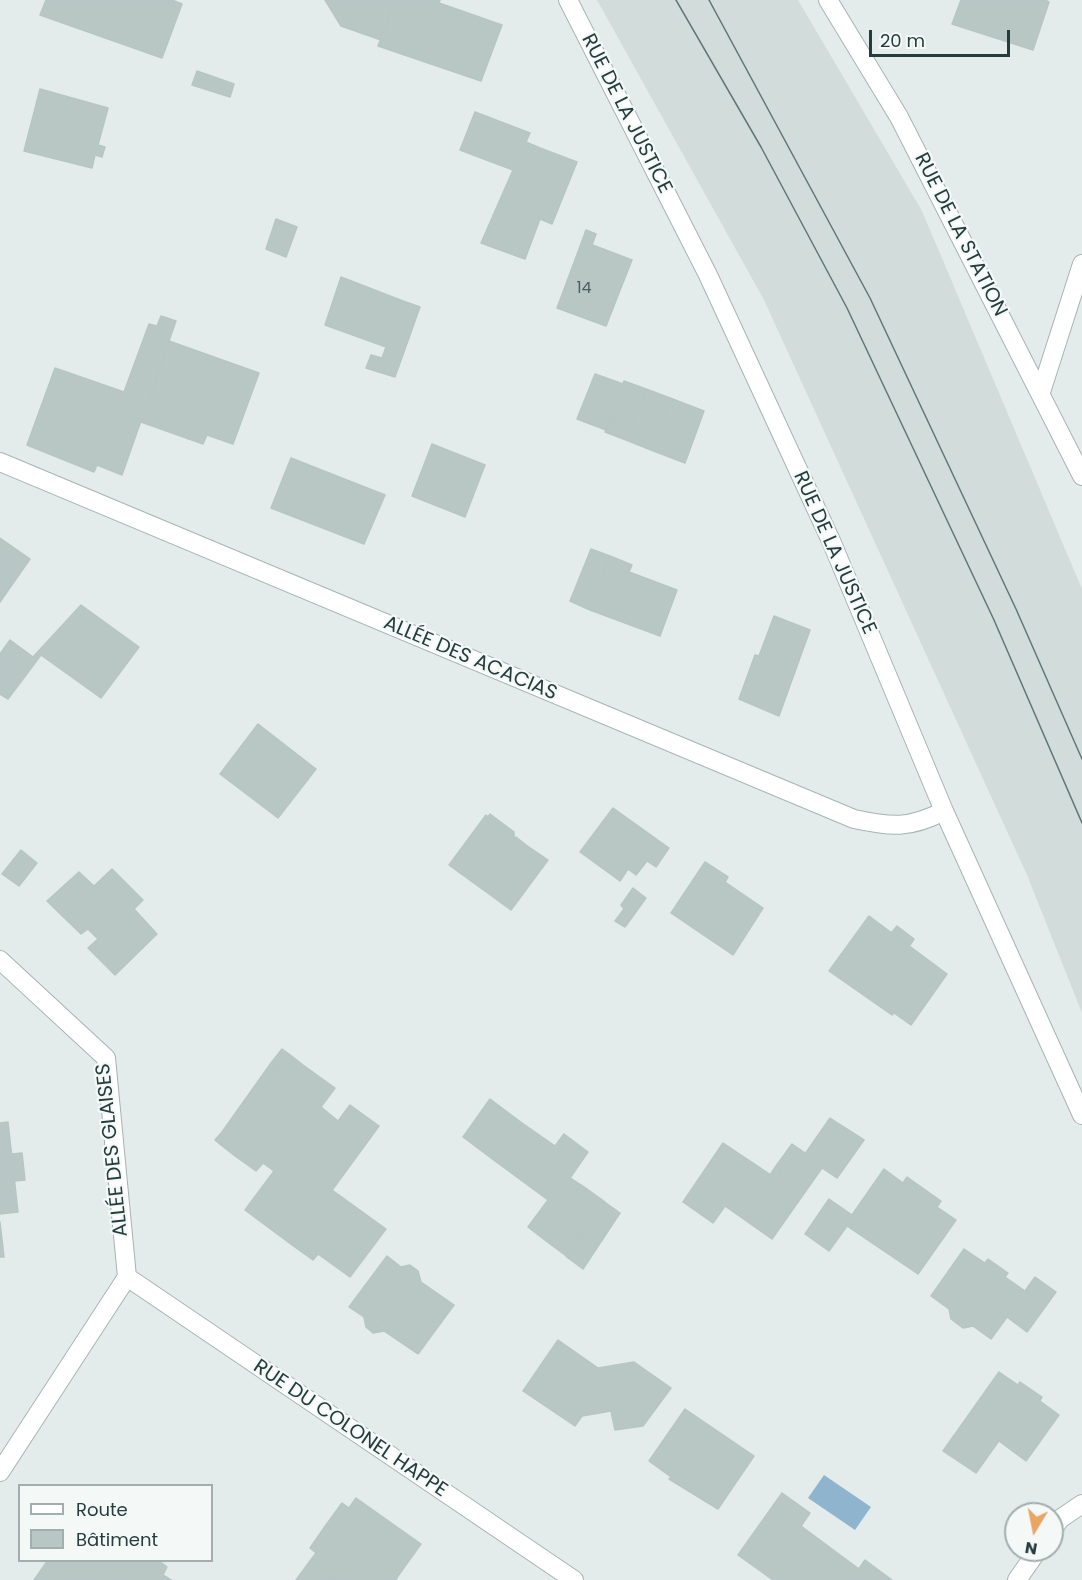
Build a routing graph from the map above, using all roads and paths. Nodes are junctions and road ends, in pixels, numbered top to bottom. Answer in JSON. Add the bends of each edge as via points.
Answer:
{"nodes":[{"id":1,"x":568,"y":0,"type":"edge"},
{"id":2,"x":828,"y":0,"type":"edge"},
{"id":3,"x":1082,"y":264,"type":"edge"},
{"id":4,"x":1041,"y":392,"type":"junction"},
{"id":5,"x":0,"y":462,"type":"edge"},
{"id":6,"x":1082,"y":476,"type":"edge"},
{"id":7,"x":944,"y":811,"type":"junction"},
{"id":8,"x":0,"y":960,"type":"edge"},
{"id":9,"x":1082,"y":1115,"type":"edge"},
{"id":10,"x":127,"y":1277,"type":"junction"},
{"id":11,"x":0,"y":1472,"type":"edge"},
{"id":12,"x":1082,"y":1504,"type":"edge"},
{"id":13,"x":1064,"y":1516,"type":"edge"},
{"id":14,"x":1030,"y":1562,"type":"edge"},
{"id":15,"x":574,"y":1580,"type":"edge"},
{"id":16,"x":1017,"y":1580,"type":"edge"}],
"edges":[{"from":1,"to":7,"type":"street","name":"RUE DE LA JUSTICE","via":[[713,286],[832,543]]},
{"from":2,"to":4,"type":"street","name":"RUE DE LA STATION","via":[[899,117]]},
{"from":3,"to":4,"type":"street"},
{"from":4,"to":6,"type":"street","name":"RUE DE LA STATION"},
{"from":5,"to":7,"type":"street","name":"ALLÉE DES ACACIAS","via":[[854,819],[909,826]]},
{"from":7,"to":9,"type":"street","name":"RUE DE LA JUSTICE"},
{"from":8,"to":10,"type":"street","name":"ALLÉE DES GLAISES","via":[[106,1058]]},
{"from":10,"to":11,"type":"street"},
{"from":10,"to":15,"type":"street","name":"RUE DU COLONEL HAPPE"},
{"from":12,"to":13,"type":"street"},
{"from":14,"to":16,"type":"street"}]}
